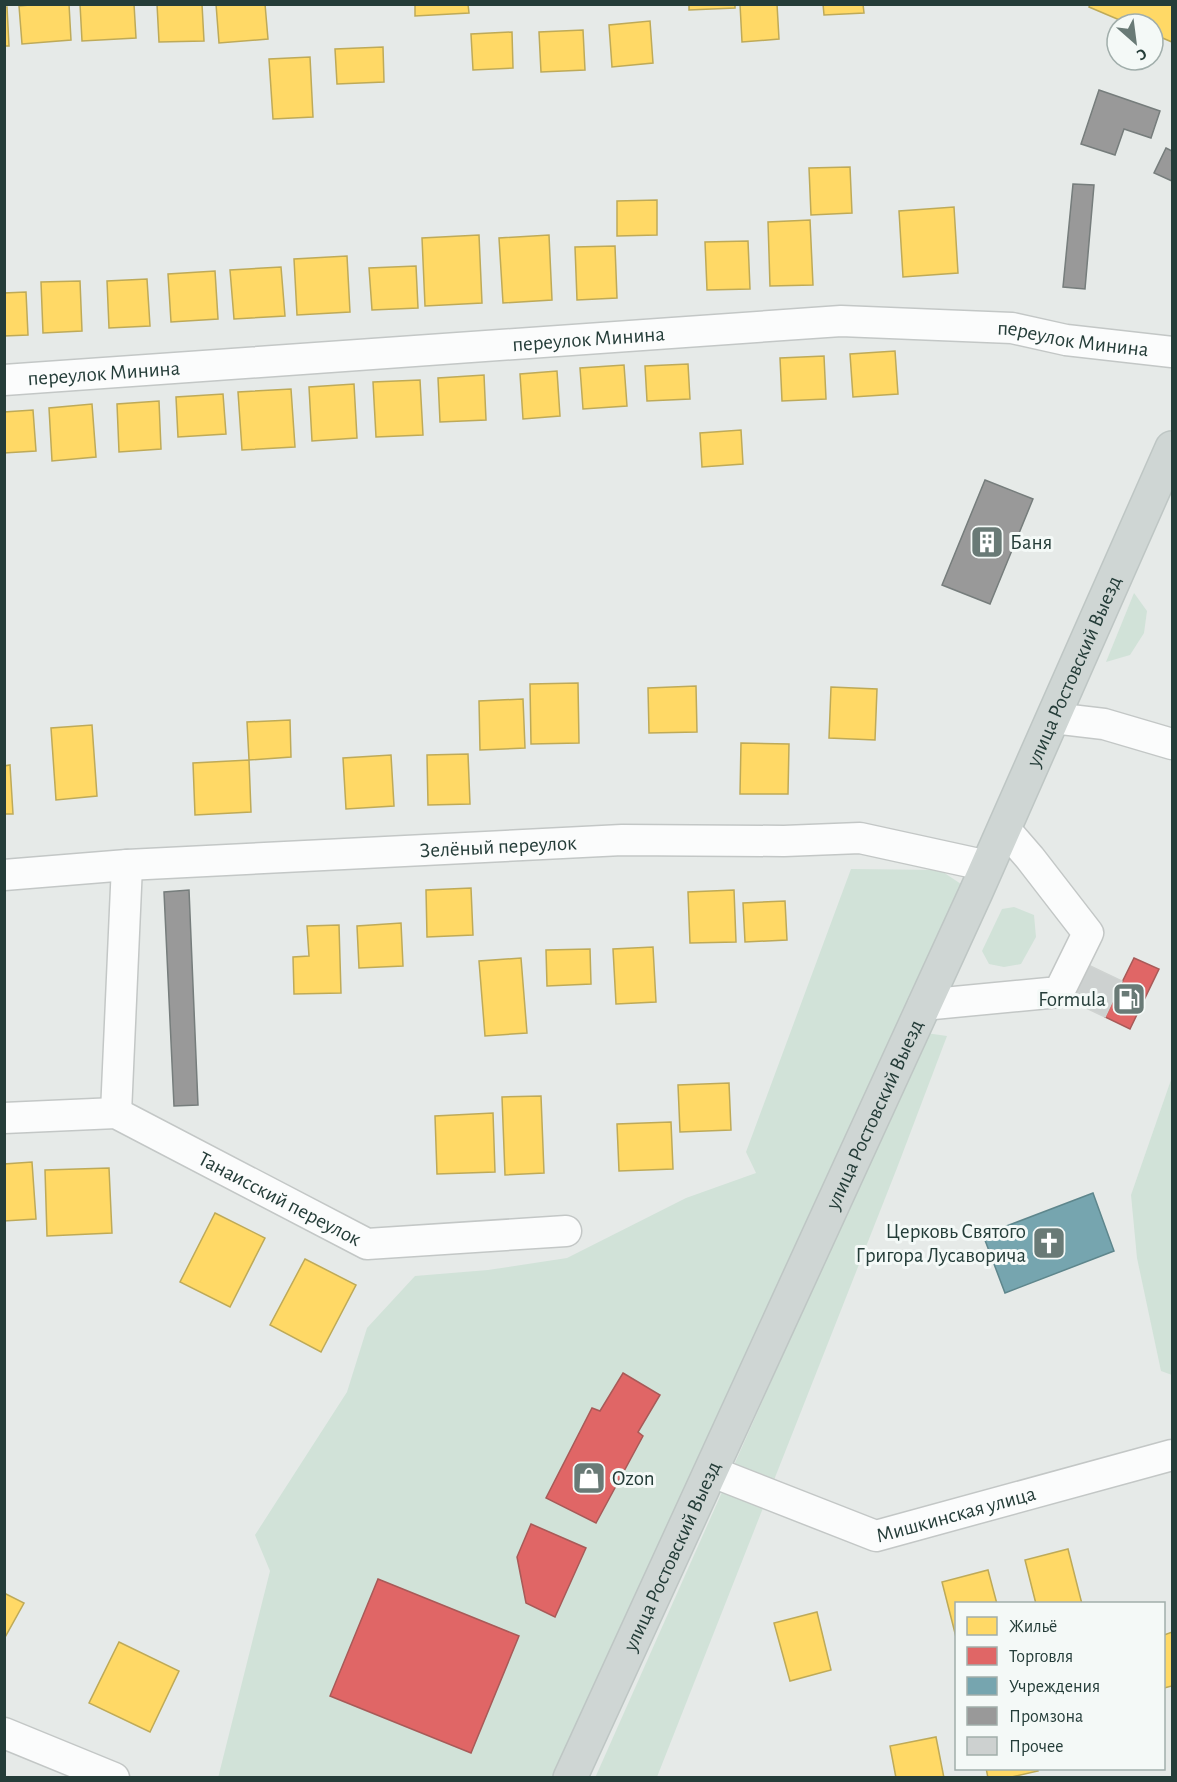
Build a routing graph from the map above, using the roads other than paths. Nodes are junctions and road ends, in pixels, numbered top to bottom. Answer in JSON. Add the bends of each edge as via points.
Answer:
{"nodes":[{"id":1,"x":1173,"y":352,"type":"edge"},
{"id":2,"x":4,"y":380,"type":"edge"},
{"id":3,"x":1173,"y":448,"type":"edge"},
{"id":4,"x":1053,"y":717,"type":"junction"},
{"id":5,"x":1173,"y":744,"type":"edge"},
{"id":6,"x":1004,"y":828,"type":"junction"},
{"id":7,"x":127,"y":865,"type":"junction"},
{"id":8,"x":988,"y":866,"type":"junction"},
{"id":9,"x":4,"y":875,"type":"edge"},
{"id":10,"x":923,"y":1005,"type":"junction"},
{"id":11,"x":116,"y":1113,"type":"junction"},
{"id":12,"x":4,"y":1118,"type":"edge"},
{"id":13,"x":566,"y":1231,"type":"dead end"},
{"id":14,"x":1173,"y":1455,"type":"edge"},
{"id":15,"x":710,"y":1471,"type":"junction"},
{"id":16,"x":4,"y":1733,"type":"edge"},
{"id":17,"x":114,"y":1778,"type":"edge"},
{"id":18,"x":570,"y":1778,"type":"edge"}],
"edges":[{"from":1,"to":2,"type":"street","name":"переулок Минина","via":[[1066,340],[1012,328],[841,321]]},
{"from":3,"to":4,"type":"main road","name":"улица Ростовский Выезд"},
{"from":4,"to":5,"type":"street","via":[[1104,724]]},
{"from":4,"to":6,"type":"main road","name":"улица Ростовский Выезд"},
{"from":6,"to":8,"type":"main road","name":"улица Ростовский Выезд"},
{"from":6,"to":10,"type":"street","via":[[1088,933],[1059,992]]},
{"from":7,"to":8,"type":"street","name":"Зелёный переулок","via":[[622,840],[860,838]]},
{"from":7,"to":9,"type":"street","name":"Зелёный переулок"},
{"from":7,"to":11,"type":"street"},
{"from":8,"to":10,"type":"main road","name":"улица Ростовский Выезд"},
{"from":10,"to":15,"type":"main road","name":"улица Ростовский Выезд"},
{"from":11,"to":12,"type":"street"},
{"from":11,"to":13,"type":"street","name":"Танаисский переулок","via":[[367,1244]]},
{"from":14,"to":15,"type":"street","name":"Мишкинская улица","via":[[876,1536]]},
{"from":15,"to":18,"type":"main road","name":"улица Ростовский Выезд"},
{"from":16,"to":17,"type":"street"}]}
